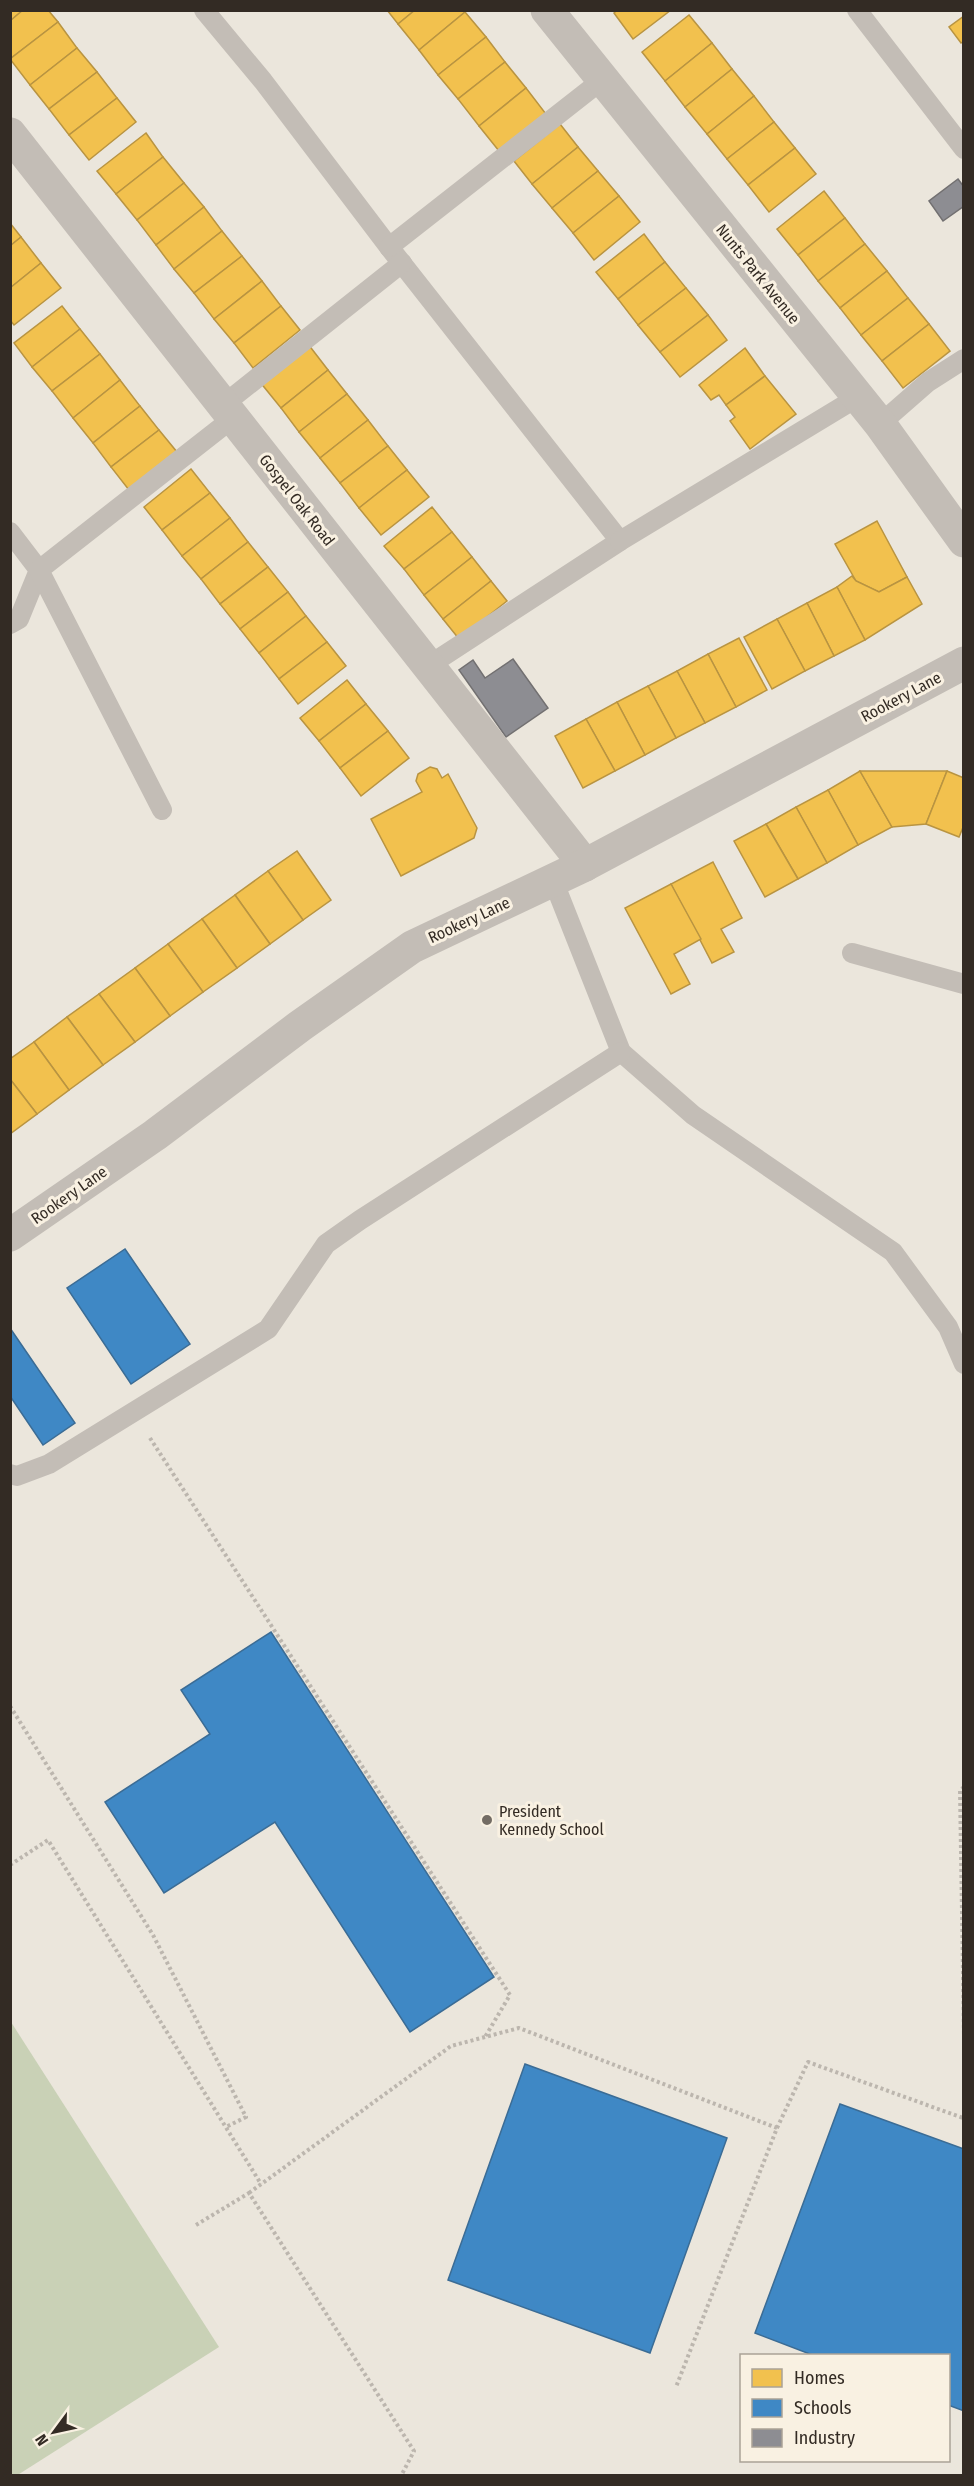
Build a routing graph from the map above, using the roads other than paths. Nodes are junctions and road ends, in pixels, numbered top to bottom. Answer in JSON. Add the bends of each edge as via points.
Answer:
{"nodes":[{"id":1,"x":204,"y":10,"type":"edge"},
{"id":2,"x":547,"y":10,"type":"edge"},
{"id":3,"x":857,"y":10,"type":"edge"},
{"id":4,"x":602,"y":80,"type":"junction"},
{"id":5,"x":10,"y":134,"type":"edge"},
{"id":6,"x":963,"y":149,"type":"edge"},
{"id":7,"x":389,"y":247,"type":"junction"},
{"id":8,"x":402,"y":263,"type":"junction"},
{"id":9,"x":963,"y":359,"type":"edge"},
{"id":10,"x":858,"y":397,"type":"junction"},
{"id":11,"x":228,"y":412,"type":"junction"},
{"id":12,"x":880,"y":424,"type":"junction"},
{"id":13,"x":10,"y":532,"type":"edge"},
{"id":14,"x":620,"y":541,"type":"junction"},
{"id":15,"x":963,"y":541,"type":"edge"},
{"id":16,"x":39,"y":570,"type":"junction"},
{"id":17,"x":10,"y":624,"type":"edge"},
{"id":18,"x":963,"y":663,"type":"edge"},
{"id":19,"x":428,"y":666,"type":"junction"},
{"id":20,"x":162,"y":810,"type":"dead end"},
{"id":21,"x":585,"y":865,"type":"junction"},
{"id":22,"x":553,"y":880,"type":"junction"},
{"id":23,"x":852,"y":953,"type":"dead end"},
{"id":24,"x":963,"y":984,"type":"edge"},
{"id":25,"x":621,"y":1052,"type":"junction"},
{"id":26,"x":10,"y":1235,"type":"edge"},
{"id":27,"x":963,"y":1364,"type":"edge"},
{"id":28,"x":10,"y":1474,"type":"edge"}],
"edges":[{"from":1,"to":7,"type":"lane"},
{"from":2,"to":4,"type":"street","name":"Nunts Park Avenue"},
{"from":3,"to":6,"type":"lane"},
{"from":4,"to":7,"type":"lane"},
{"from":4,"to":10,"type":"street","name":"Nunts Park Avenue"},
{"from":5,"to":11,"type":"street","name":"Gospel Oak Road"},
{"from":7,"to":8,"type":"lane"},
{"from":8,"to":11,"type":"lane"},
{"from":8,"to":14,"type":"lane"},
{"from":9,"to":12,"type":"lane","via":[[928,382]]},
{"from":10,"to":12,"type":"street","name":"Nunts Park Avenue"},
{"from":10,"to":14,"type":"lane"},
{"from":11,"to":16,"type":"lane"},
{"from":11,"to":19,"type":"street","name":"Gospel Oak Road"},
{"from":12,"to":15,"type":"street","name":"Nunts Park Avenue"},
{"from":13,"to":16,"type":"lane"},
{"from":14,"to":19,"type":"lane"},
{"from":16,"to":17,"type":"lane","via":[[19,619]]},
{"from":16,"to":20,"type":"lane"},
{"from":18,"to":21,"type":"street","name":"Rookery Lane"},
{"from":19,"to":21,"type":"street","name":"Gospel Oak Road"},
{"from":21,"to":22,"type":"street","name":"Rookery Lane"},
{"from":22,"to":25,"type":"lane"},
{"from":22,"to":26,"type":"street","name":"Rookery Lane","via":[[412,947],[155,1135]]},
{"from":23,"to":24,"type":"lane"},
{"from":25,"to":27,"type":"lane","via":[[693,1115],[893,1252],[948,1327]]},
{"from":25,"to":28,"type":"lane","via":[[326,1244],[268,1329],[49,1464],[17,1476]]}]}
